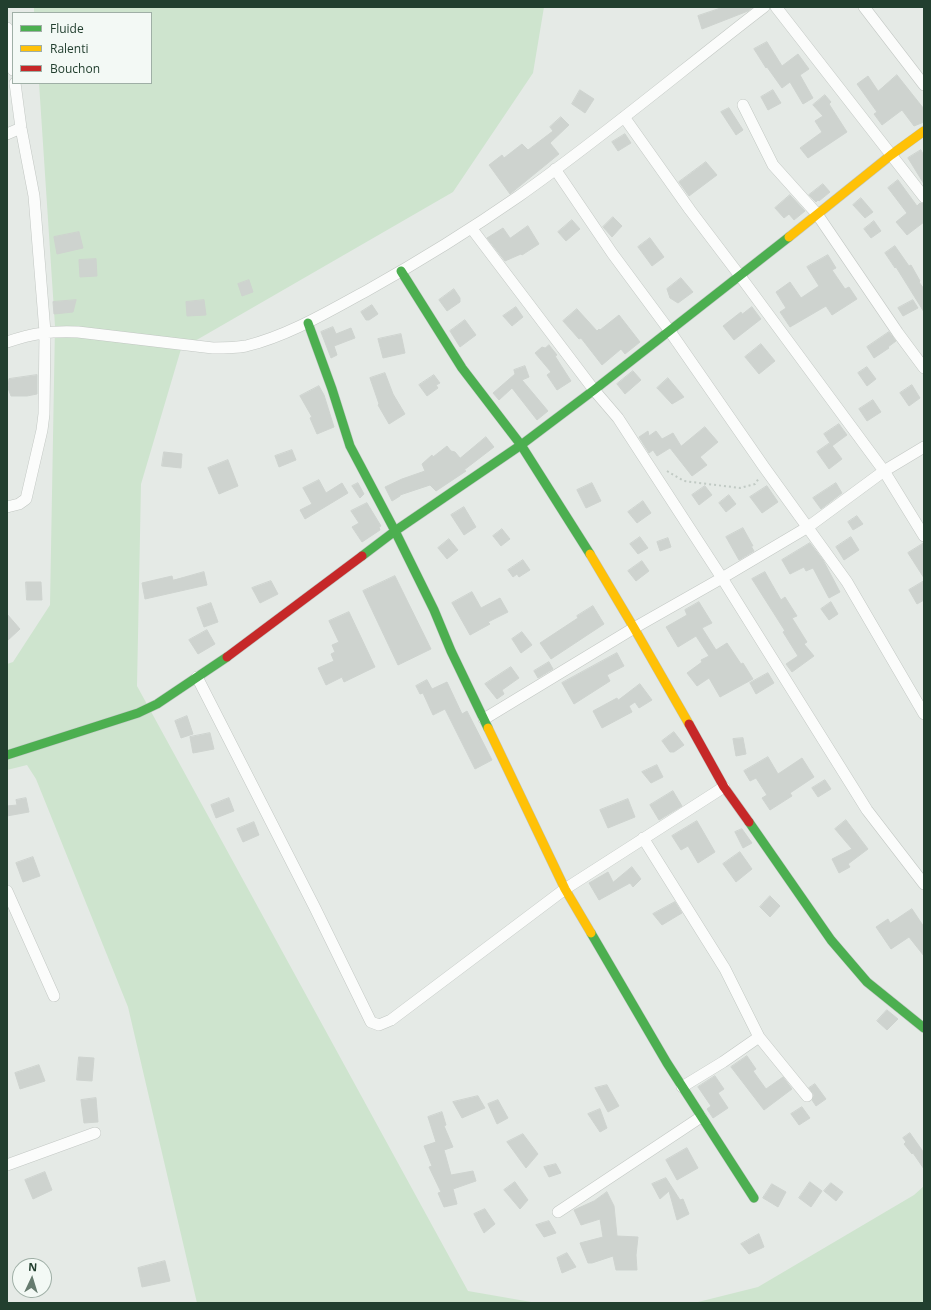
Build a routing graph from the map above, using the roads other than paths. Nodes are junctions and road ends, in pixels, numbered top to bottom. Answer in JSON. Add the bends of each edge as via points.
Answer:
{"nodes":[{"id":1,"x":764,"y":7,"type":"edge"},
{"id":2,"x":776,"y":7,"type":"edge"},
{"id":3,"x":864,"y":7,"type":"edge"},
{"id":4,"x":7,"y":28,"type":"edge"},
{"id":5,"x":12,"y":63,"type":"edge"},
{"id":6,"x":15,"y":84,"type":"edge"},
{"id":7,"x":924,"y":85,"type":"edge"},
{"id":8,"x":743,"y":105,"type":"dead end"},
{"id":9,"x":624,"y":117,"type":"junction"},
{"id":10,"x":21,"y":128,"type":"junction"},
{"id":11,"x":924,"y":131,"type":"edge"},
{"id":12,"x":7,"y":134,"type":"edge"},
{"id":13,"x":891,"y":155,"type":"junction"},
{"id":14,"x":555,"y":169,"type":"junction"},
{"id":15,"x":924,"y":197,"type":"edge"},
{"id":16,"x":817,"y":214,"type":"junction"},
{"id":17,"x":472,"y":229,"type":"junction"},
{"id":18,"x":401,"y":271,"type":"junction"},
{"id":19,"x":740,"y":276,"type":"junction"},
{"id":20,"x":308,"y":323,"type":"junction"},
{"id":21,"x":669,"y":330,"type":"junction"},
{"id":22,"x":45,"y":332,"type":"junction"},
{"id":23,"x":7,"y":342,"type":"edge"},
{"id":24,"x":924,"y":368,"type":"edge"},
{"id":25,"x":594,"y":390,"type":"junction"},
{"id":26,"x":520,"y":445,"type":"junction"},
{"id":27,"x":924,"y":447,"type":"edge"},
{"id":28,"x":884,"y":471,"type":"junction"},
{"id":29,"x":7,"y":507,"type":"edge"},
{"id":30,"x":808,"y":527,"type":"junction"},
{"id":31,"x":395,"y":531,"type":"junction"},
{"id":32,"x":924,"y":536,"type":"edge"},
{"id":33,"x":722,"y":578,"type":"junction"},
{"id":34,"x":634,"y":628,"type":"junction"},
{"id":35,"x":197,"y":677,"type":"junction"},
{"id":36,"x":924,"y":714,"type":"edge"},
{"id":37,"x":484,"y":719,"type":"junction"},
{"id":38,"x":7,"y":755,"type":"edge"},
{"id":39,"x":724,"y":787,"type":"junction"},
{"id":40,"x":643,"y":838,"type":"junction"},
{"id":41,"x":924,"y":884,"type":"edge"},
{"id":42,"x":565,"y":888,"type":"junction"},
{"id":43,"x":7,"y":891,"type":"edge"},
{"id":44,"x":54,"y":996,"type":"dead end"},
{"id":45,"x":924,"y":1028,"type":"edge"},
{"id":46,"x":759,"y":1037,"type":"junction"},
{"id":47,"x":682,"y":1088,"type":"junction"},
{"id":48,"x":807,"y":1096,"type":"dead end"},
{"id":49,"x":701,"y":1117,"type":"junction"},
{"id":50,"x":95,"y":1134,"type":"dead end"},
{"id":51,"x":7,"y":1166,"type":"edge"},
{"id":52,"x":754,"y":1198,"type":"dead end"},
{"id":53,"x":558,"y":1212,"type":"dead end"}],
"edges":[{"from":1,"to":9,"type":"street"},
{"from":2,"to":13,"type":"street"},
{"from":3,"to":7,"type":"street"},
{"from":4,"to":5,"type":"street"},
{"from":6,"to":10,"type":"street"},
{"from":8,"to":16,"type":"street","via":[[773,165]]},
{"from":9,"to":14,"type":"street"},
{"from":9,"to":19,"type":"street"},
{"from":10,"to":12,"type":"street"},
{"from":10,"to":22,"type":"street","via":[[34,196]]},
{"from":11,"to":13,"type":"street"},
{"from":13,"to":15,"type":"street"},
{"from":13,"to":16,"type":"street"},
{"from":14,"to":17,"type":"street"},
{"from":14,"to":21,"type":"street","via":[[612,253]]},
{"from":16,"to":19,"type":"street"},
{"from":16,"to":24,"type":"street"},
{"from":17,"to":18,"type":"street"},
{"from":17,"to":25,"type":"street"},
{"from":18,"to":20,"type":"street"},
{"from":18,"to":26,"type":"street","via":[[462,368]]},
{"from":19,"to":21,"type":"street"},
{"from":19,"to":28,"type":"street"},
{"from":20,"to":22,"type":"street","via":[[245,346],[229,348],[162,343],[78,332]]},
{"from":20,"to":31,"type":"street","via":[[350,446]]},
{"from":21,"to":25,"type":"street"},
{"from":21,"to":30,"type":"street"},
{"from":22,"to":23,"type":"street"},
{"from":22,"to":29,"type":"street","via":[[42,430],[26,499]]},
{"from":25,"to":26,"type":"street"},
{"from":25,"to":33,"type":"street","via":[[618,418]]},
{"from":26,"to":31,"type":"street"},
{"from":26,"to":34,"type":"street","via":[[577,532]]},
{"from":27,"to":28,"type":"street"},
{"from":28,"to":30,"type":"street"},
{"from":28,"to":32,"type":"street"},
{"from":30,"to":33,"type":"street"},
{"from":30,"to":36,"type":"street","via":[[847,582]]},
{"from":31,"to":35,"type":"street","via":[[244,645]]},
{"from":31,"to":37,"type":"street"},
{"from":33,"to":34,"type":"street"},
{"from":33,"to":41,"type":"street","via":[[867,810]]},
{"from":34,"to":37,"type":"street"},
{"from":34,"to":39,"type":"street"},
{"from":35,"to":38,"type":"street","via":[[157,704],[138,713]]},
{"from":35,"to":42,"type":"street","via":[[374,1024],[379,1025],[390,1020]]},
{"from":37,"to":42,"type":"street"},
{"from":39,"to":40,"type":"street"},
{"from":39,"to":45,"type":"street","via":[[831,940],[867,982]]},
{"from":40,"to":42,"type":"street"},
{"from":40,"to":46,"type":"street","via":[[725,969]]},
{"from":42,"to":47,"type":"street"},
{"from":43,"to":44,"type":"street"},
{"from":46,"to":47,"type":"street"},
{"from":46,"to":48,"type":"street"},
{"from":47,"to":49,"type":"street"},
{"from":49,"to":52,"type":"street"},
{"from":49,"to":53,"type":"street"},
{"from":50,"to":51,"type":"street"}]}
